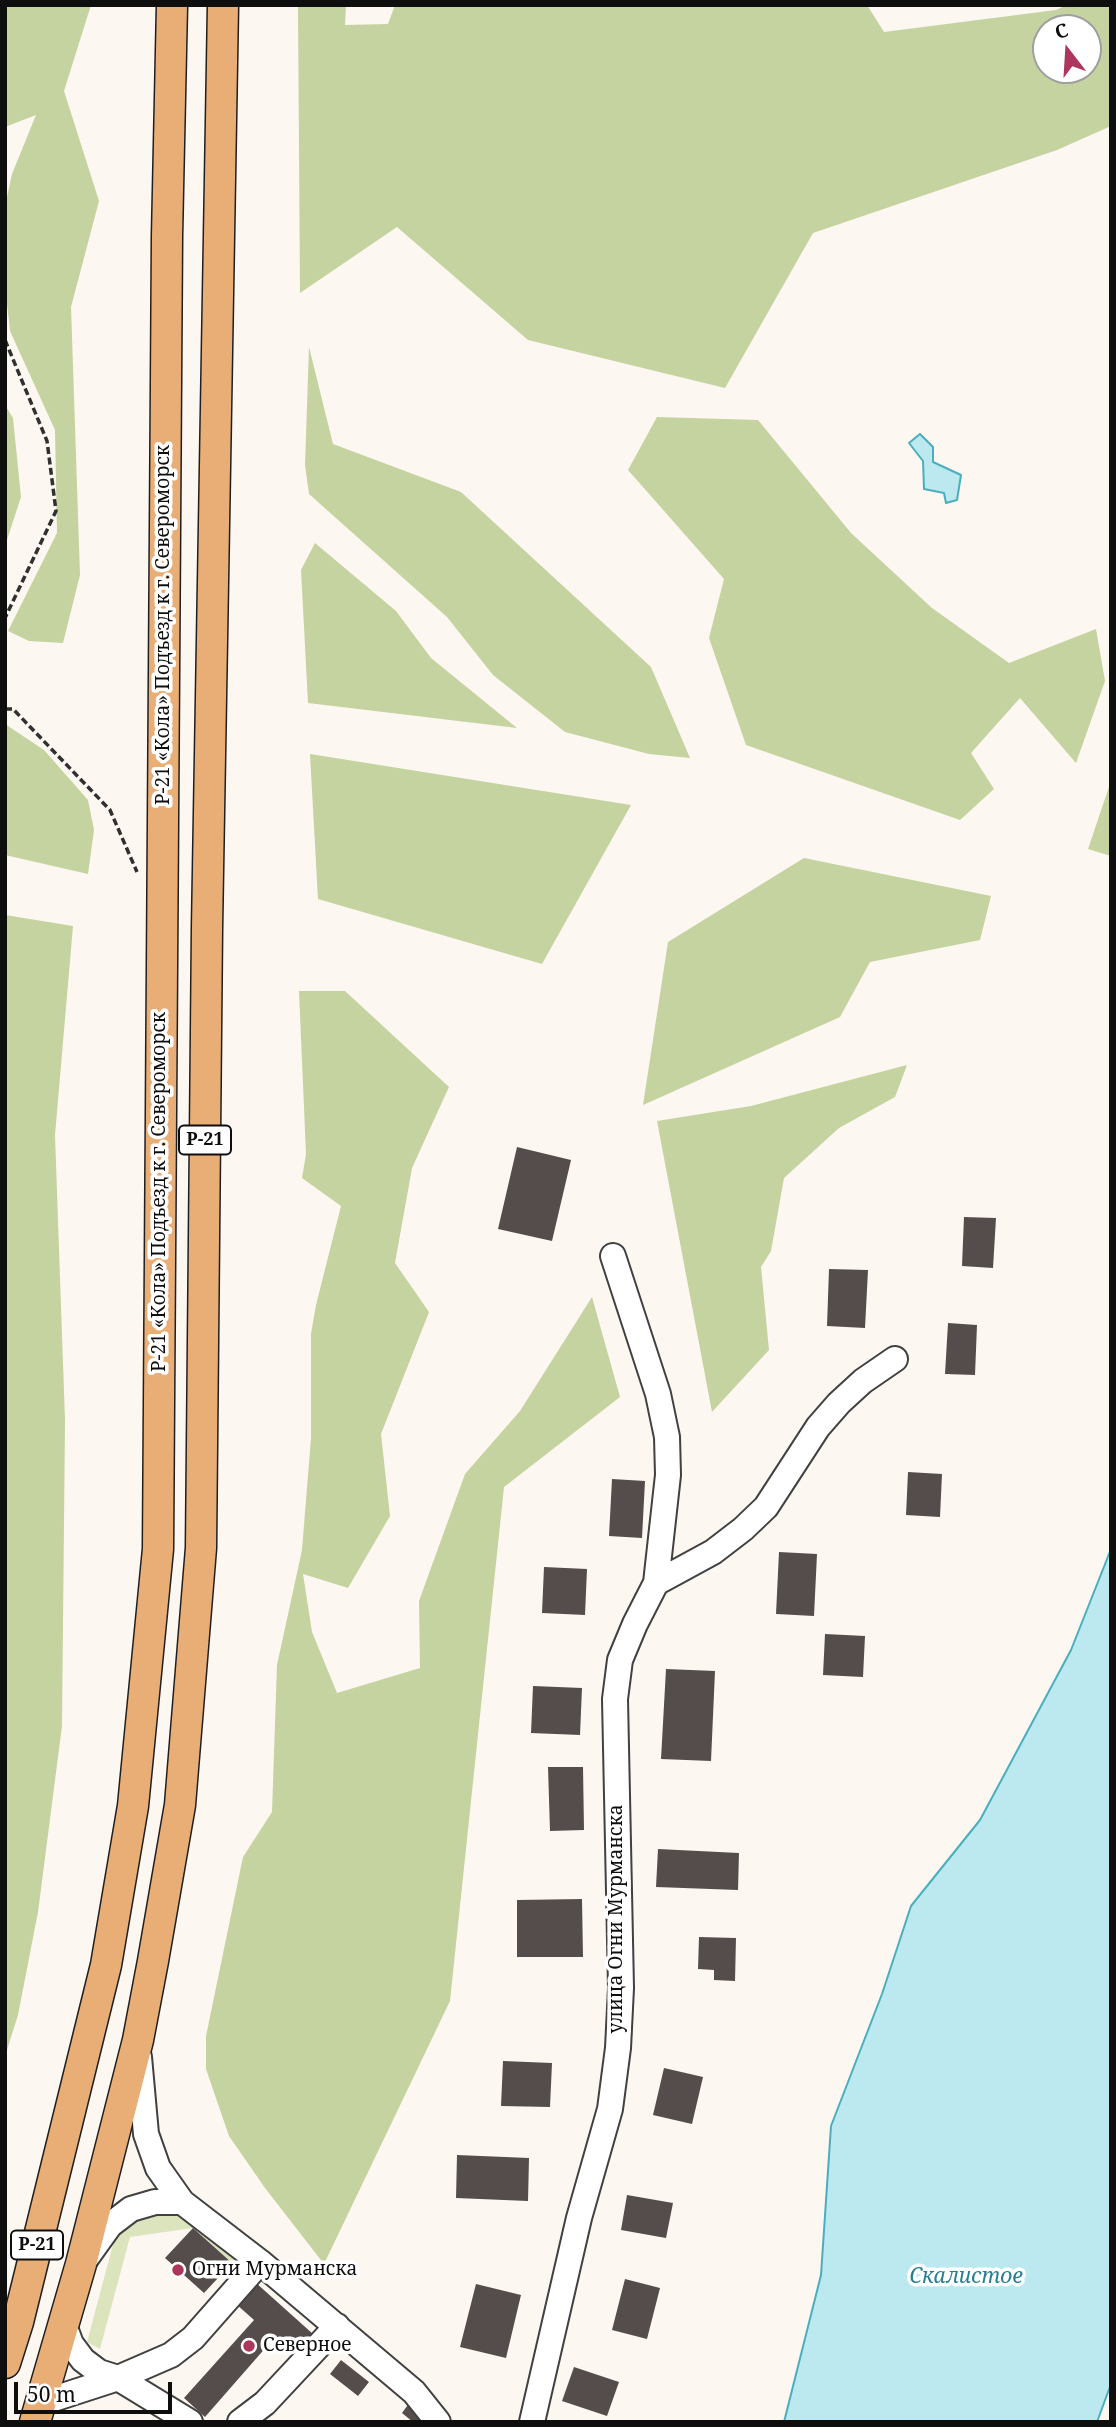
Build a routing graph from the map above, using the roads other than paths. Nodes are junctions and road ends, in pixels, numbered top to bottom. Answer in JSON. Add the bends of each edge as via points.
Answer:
{"nodes":[{"id":1,"x":172,"y":5,"type":"edge"},
{"id":2,"x":223,"y":5,"type":"edge"},
{"id":3,"x":614,"y":1256,"type":"dead end"},
{"id":4,"x":895,"y":1359,"type":"dead end"},
{"id":5,"x":656,"y":1583,"type":"junction"},
{"id":6,"x":138,"y":2040,"type":"junction"},
{"id":7,"x":182,"y":2202,"type":"junction"},
{"id":8,"x":260,"y":2262,"type":"junction"},
{"id":9,"x":81,"y":2264,"type":"junction"},
{"id":10,"x":64,"y":2325,"type":"junction"},
{"id":11,"x":337,"y":2326,"type":"junction"},
{"id":12,"x":5,"y":2363,"type":"edge"},
{"id":13,"x":118,"y":2378,"type":"junction"},
{"id":14,"x":38,"y":2412,"type":"edge"},
{"id":15,"x":190,"y":2422,"type":"edge"},
{"id":16,"x":240,"y":2422,"type":"edge"},
{"id":17,"x":438,"y":2422,"type":"edge"},
{"id":18,"x":532,"y":2422,"type":"edge"}],
"edges":[{"from":1,"to":12,"type":"main road","name":"Р-21 «Кола» Подъезд к г. Североморск","number":"Р-21","via":[[158,1549],[134,1806],[106,1965]]},
{"from":2,"to":6,"type":"main road","number":"Р-21","via":[[201,1548],[180,1805]]},
{"from":3,"to":5,"type":"street","via":[[667,1437],[668,1475]]},
{"from":4,"to":5,"type":"street","via":[[839,1403],[766,1507],[743,1529],[713,1552]]},
{"from":5,"to":18,"type":"street","name":"улица Огни Мурманска","via":[[620,1660],[615,1699],[621,1988],[610,2109],[579,2218]]},
{"from":6,"to":7,"type":"street","via":[[146,2134],[158,2168]]},
{"from":6,"to":9,"type":"main road","number":"Р-21"},
{"from":7,"to":8,"type":"street"},
{"from":7,"to":9,"type":"street","via":[[131,2208],[110,2225]]},
{"from":8,"to":11,"type":"street"},
{"from":8,"to":13,"type":"street","via":[[171,2356]]},
{"from":9,"to":10,"type":"main road","number":"Р-21"},
{"from":10,"to":13,"type":"street","via":[[83,2360]]},
{"from":10,"to":14,"type":"main road","number":"Р-21"},
{"from":11,"to":16,"type":"street","via":[[265,2403]]},
{"from":11,"to":17,"type":"street","via":[[414,2392]]},
{"from":13,"to":14,"type":"street"},
{"from":13,"to":15,"type":"street"}]}
